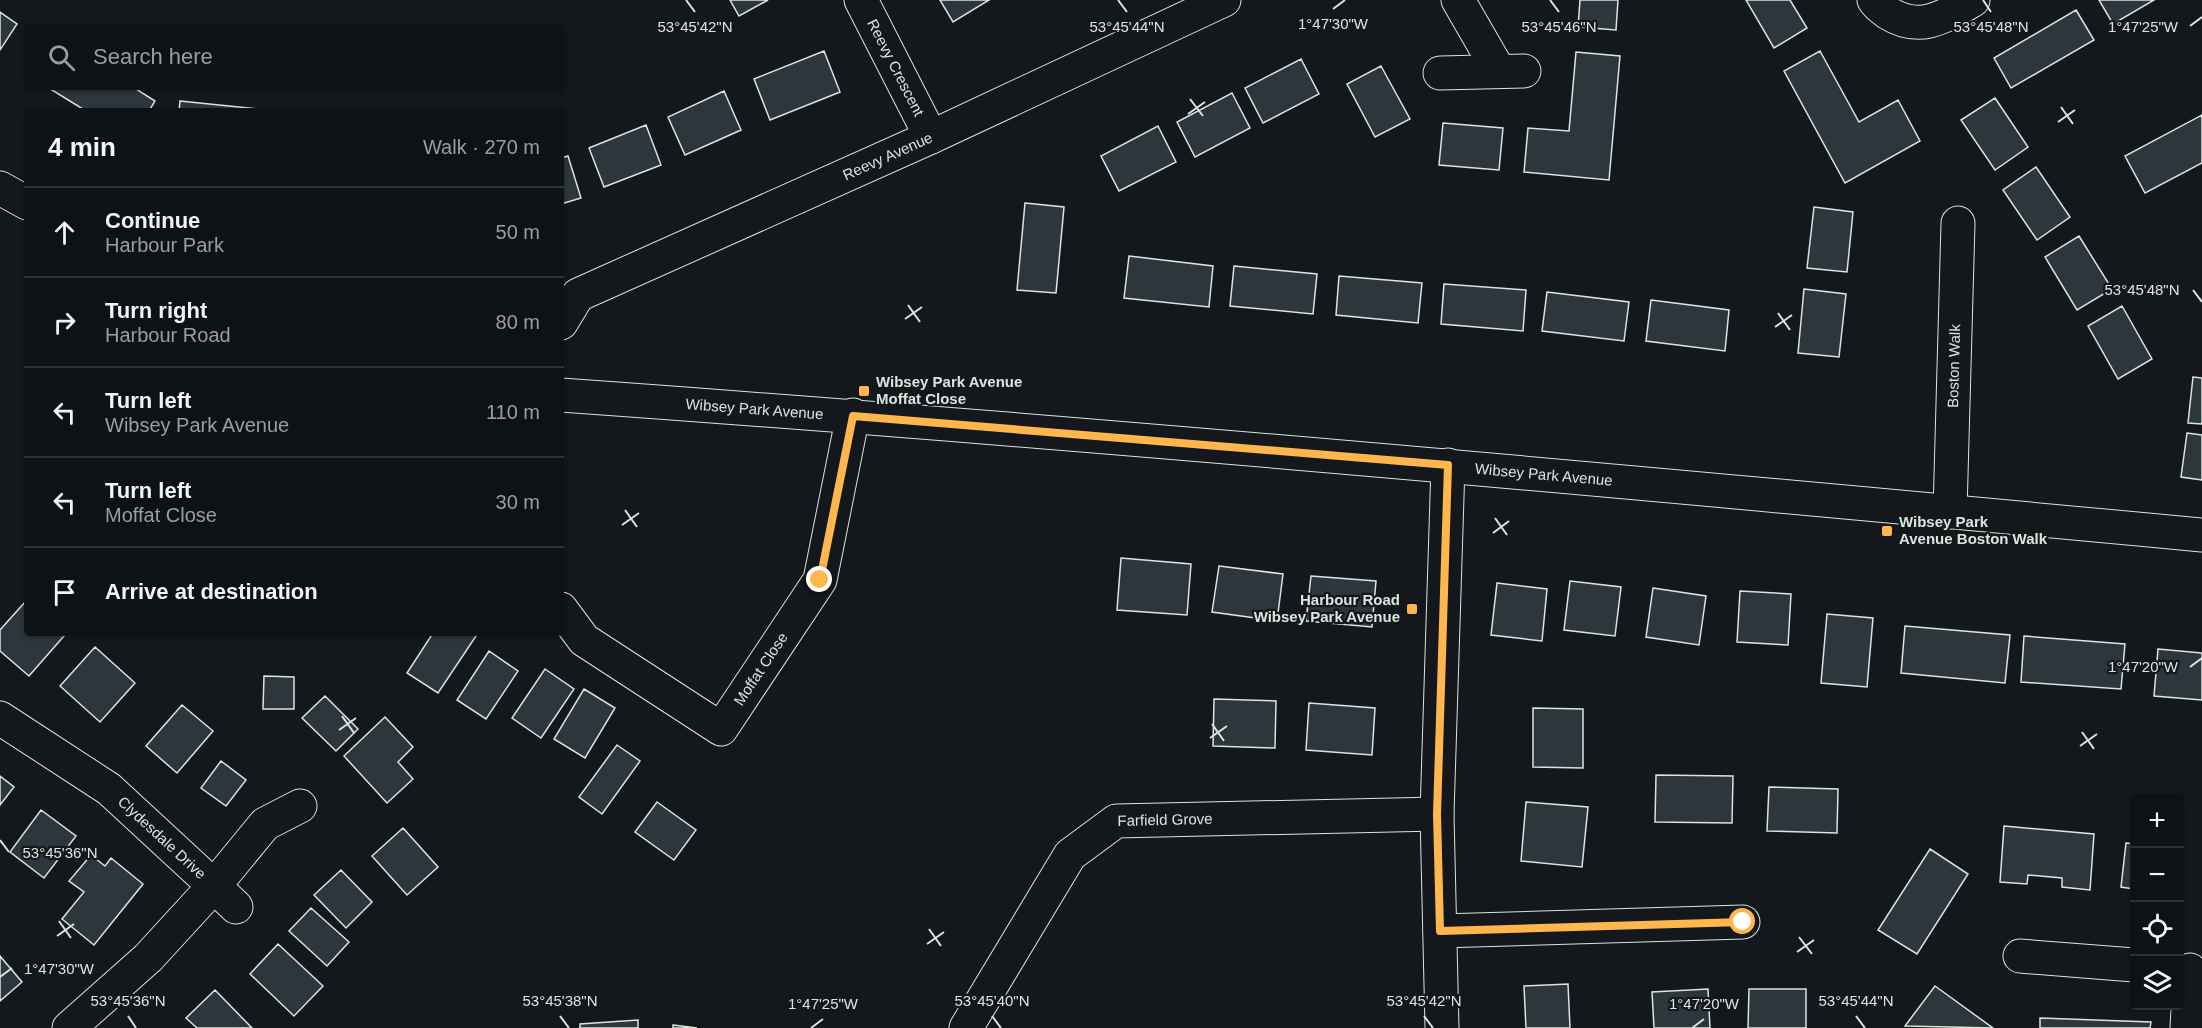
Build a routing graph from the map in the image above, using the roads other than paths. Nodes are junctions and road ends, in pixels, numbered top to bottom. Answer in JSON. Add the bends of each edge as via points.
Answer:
{"nodes":[{"id":1,"x":861,"y":0,"type":"edge"},
{"id":2,"x":1224,"y":0,"type":"edge"},
{"id":3,"x":1458,"y":0,"type":"edge"},
{"id":4,"x":1874,"y":0,"type":"edge"},
{"id":5,"x":1973,"y":0,"type":"edge"},
{"id":6,"x":1440,"y":73,"type":"dead end"},
{"id":7,"x":931,"y":137,"type":"junction"},
{"id":8,"x":0,"y":188,"type":"edge"},
{"id":9,"x":24,"y":201,"type":"edge"},
{"id":10,"x":1958,"y":223,"type":"dead end"},
{"id":11,"x":564,"y":318,"type":"edge"},
{"id":12,"x":564,"y":395,"type":"edge"},
{"id":13,"x":853,"y":416,"type":"junction"},
{"id":14,"x":1448,"y":465,"type":"junction"},
{"id":15,"x":1950,"y":512,"type":"junction"},
{"id":16,"x":2202,"y":535,"type":"edge"},
{"id":17,"x":564,"y":613,"type":"edge"},
{"id":18,"x":0,"y":718,"type":"edge"},
{"id":19,"x":300,"y":806,"type":"dead end"},
{"id":20,"x":1437,"y":814,"type":"junction"},
{"id":21,"x":225,"y":897,"type":"junction"},
{"id":22,"x":1743,"y":922,"type":"dead end"},
{"id":23,"x":1440,"y":931,"type":"junction"},
{"id":24,"x":2020,"y":956,"type":"dead end"},
{"id":25,"x":2130,"y":965,"type":"edge"},
{"id":26,"x":2190,"y":970,"type":"edge"},
{"id":27,"x":69,"y":1028,"type":"edge"},
{"id":28,"x":966,"y":1028,"type":"edge"},
{"id":29,"x":1443,"y":1028,"type":"edge"},
{"id":30,"x":2187,"y":1028,"type":"edge"}],
"edges":[{"from":1,"to":7,"type":"street","name":"Reevy Crescent"},
{"from":2,"to":7,"type":"street","name":"Reevy Avenue"},
{"from":3,"to":6,"type":"street","via":[[1512,71]]},
{"from":4,"to":5,"type":"street","via":[[1901,21],[1925,23]]},
{"from":7,"to":11,"type":"street","name":"Reevy Avenue","via":[[578,295]]},
{"from":8,"to":9,"type":"street"},
{"from":10,"to":15,"type":"street","name":"Boston Walk"},
{"from":12,"to":13,"type":"street","name":"Wibsey Park Avenue"},
{"from":13,"to":14,"type":"street","name":"Wibsey Park Avenue"},
{"from":13,"to":17,"type":"street","name":"Moffat Close","via":[[820,580],[721,729],[584,640]]},
{"from":14,"to":15,"type":"street","name":"Wibsey Park Avenue"},
{"from":14,"to":20,"type":"street"},
{"from":15,"to":16,"type":"street","name":"Wibsey Park Avenue"},
{"from":18,"to":21,"type":"street","name":"Clydesdale Drive","via":[[109,789]]},
{"from":19,"to":21,"type":"street","via":[[265,824]]},
{"from":20,"to":23,"type":"street"},
{"from":20,"to":28,"type":"street","name":"Farfield Grove","via":[[1116,821],[1070,855]]},
{"from":21,"to":27,"type":"street","name":"Clydesdale Drive"},
{"from":22,"to":23,"type":"street"},
{"from":23,"to":29,"type":"street"},
{"from":24,"to":25,"type":"street"},
{"from":26,"to":30,"type":"street"}]}
